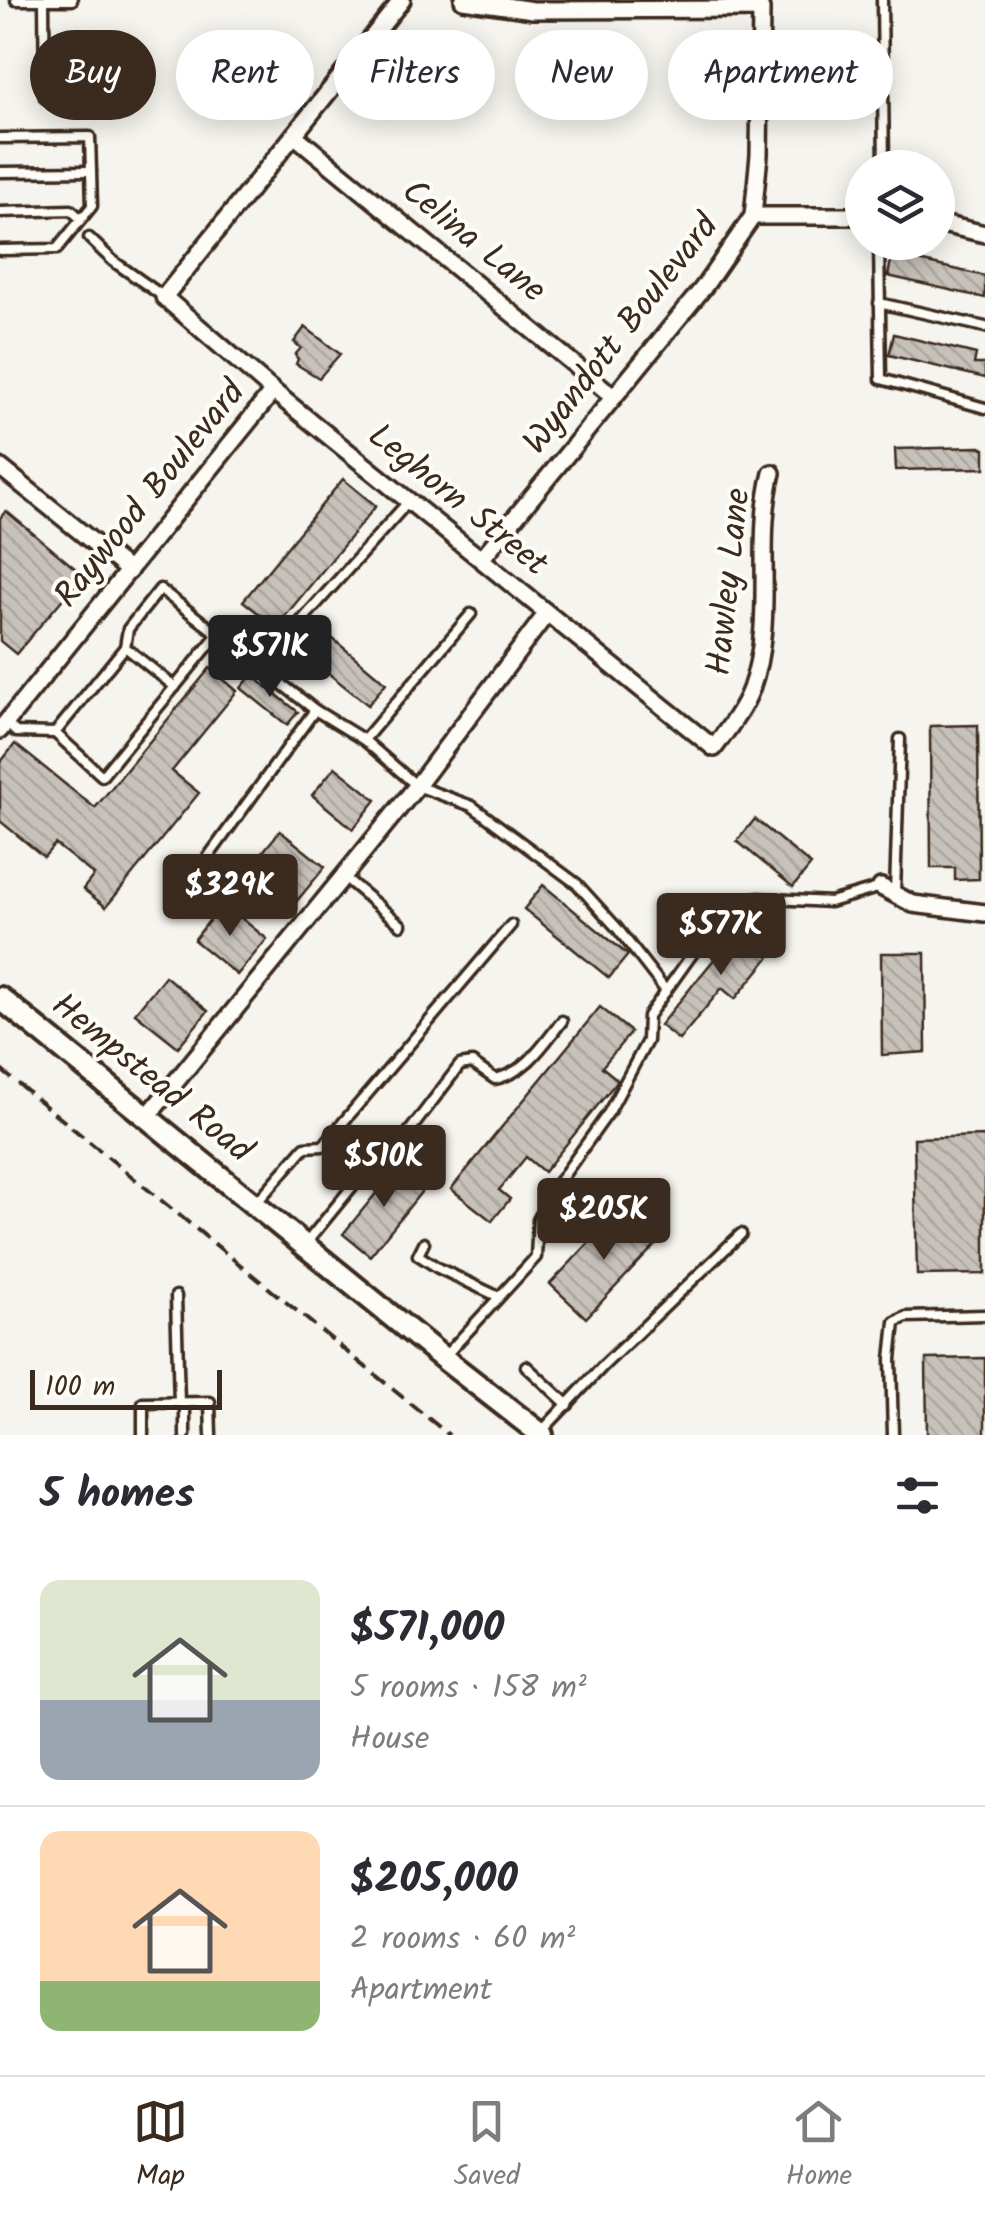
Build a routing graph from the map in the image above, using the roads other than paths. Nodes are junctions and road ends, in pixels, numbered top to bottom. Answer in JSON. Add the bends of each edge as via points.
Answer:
{"nodes":[{"id":1,"x":16,"y":0,"type":"edge"},
{"id":2,"x":44,"y":0,"type":"edge"},
{"id":3,"x":72,"y":0,"type":"edge"},
{"id":4,"x":402,"y":0,"type":"edge"},
{"id":5,"x":463,"y":0,"type":"edge"},
{"id":6,"x":882,"y":0,"type":"edge"},
{"id":7,"x":44,"y":30,"type":"edge"},
{"id":8,"x":294,"y":135,"type":"junction"},
{"id":9,"x":0,"y":138,"type":"edge"},
{"id":10,"x":884,"y":150,"type":"edge"},
{"id":11,"x":91,"y":170,"type":"junction"},
{"id":12,"x":0,"y":172,"type":"edge"},
{"id":13,"x":0,"y":212,"type":"edge"},
{"id":14,"x":752,"y":216,"type":"junction"},
{"id":15,"x":845,"y":216,"type":"edge"},
{"id":16,"x":81,"y":219,"type":"junction"},
{"id":17,"x":955,"y":227,"type":"edge"},
{"id":18,"x":985,"y":234,"type":"edge"},
{"id":19,"x":89,"y":238,"type":"dead end"},
{"id":20,"x":0,"y":250,"type":"edge"},
{"id":21,"x":879,"y":260,"type":"edge"},
{"id":22,"x":164,"y":297,"type":"junction"},
{"id":23,"x":879,"y":303,"type":"junction"},
{"id":24,"x":985,"y":326,"type":"edge"},
{"id":25,"x":273,"y":391,"type":"junction"},
{"id":26,"x":614,"y":396,"type":"junction"},
{"id":27,"x":985,"y":408,"type":"edge"},
{"id":28,"x":0,"y":466,"type":"edge"},
{"id":29,"x":772,"y":473,"type":"dead end"},
{"id":30,"x":409,"y":500,"type":"junction"},
{"id":31,"x":482,"y":558,"type":"junction"},
{"id":32,"x":129,"y":571,"type":"junction"},
{"id":33,"x":547,"y":613,"type":"junction"},
{"id":34,"x":471,"y":614,"type":"dead end"},
{"id":35,"x":218,"y":634,"type":"junction"},
{"id":36,"x":125,"y":647,"type":"junction"},
{"id":37,"x":261,"y":666,"type":"junction"},
{"id":38,"x":175,"y":688,"type":"junction"},
{"id":39,"x":315,"y":710,"type":"junction"},
{"id":40,"x":3,"y":726,"type":"edge"},
{"id":41,"x":55,"y":733,"type":"junction"},
{"id":42,"x":900,"y":739,"type":"dead end"},
{"id":43,"x":364,"y":740,"type":"junction"},
{"id":44,"x":714,"y":748,"type":"joint"},
{"id":45,"x":417,"y":786,"type":"junction"},
{"id":46,"x":344,"y":876,"type":"junction"},
{"id":47,"x":888,"y":890,"type":"junction"},
{"id":48,"x":182,"y":893,"type":"dead end"},
{"id":49,"x":985,"y":913,"type":"edge"},
{"id":50,"x":512,"y":925,"type":"dead end"},
{"id":51,"x":401,"y":926,"type":"dead end"},
{"id":52,"x":666,"y":991,"type":"junction"},
{"id":53,"x":0,"y":998,"type":"edge"},
{"id":54,"x":562,"y":1020,"type":"dead end"},
{"id":55,"x":146,"y":1117,"type":"junction"},
{"id":56,"x":254,"y":1205,"type":"junction"},
{"id":57,"x":742,"y":1234,"type":"dead end"},
{"id":58,"x":424,"y":1243,"type":"dead end"},
{"id":59,"x":304,"y":1246,"type":"junction"},
{"id":60,"x":176,"y":1296,"type":"dead end"},
{"id":61,"x":499,"y":1298,"type":"junction"},
{"id":62,"x":985,"y":1315,"type":"edge"},
{"id":63,"x":443,"y":1358,"type":"junction"},
{"id":64,"x":526,"y":1366,"type":"dead end"},
{"id":65,"x":182,"y":1403,"type":"junction"},
{"id":66,"x":568,"y":1404,"type":"junction"},
{"id":67,"x":542,"y":1434,"type":"edge"},
{"id":68,"x":143,"y":1435,"type":"edge"},
{"id":69,"x":185,"y":1435,"type":"edge"},
{"id":70,"x":211,"y":1435,"type":"edge"},
{"id":71,"x":893,"y":1435,"type":"edge"}],
"edges":[{"from":1,"to":2,"type":"lane"},
{"from":2,"to":3,"type":"lane"},
{"from":2,"to":7,"type":"lane"},
{"from":4,"to":8,"type":"street"},
{"from":5,"to":14,"type":"street","name":"Wyandott Boulevard","via":[[534,10],[761,9]]},
{"from":6,"to":10,"type":"lane"},
{"from":8,"to":22,"type":"street"},
{"from":8,"to":26,"type":"street","name":"Celina Lane"},
{"from":9,"to":11,"type":"lane","via":[[90,137]]},
{"from":11,"to":12,"type":"lane"},
{"from":11,"to":16,"type":"lane","via":[[92,206]]},
{"from":13,"to":16,"type":"lane","via":[[71,210]]},
{"from":14,"to":15,"type":"street"},
{"from":14,"to":26,"type":"street","name":"Wyandott Boulevard"},
{"from":16,"to":20,"type":"lane","via":[[57,249]]},
{"from":17,"to":18,"type":"street"},
{"from":19,"to":22,"type":"lane"},
{"from":21,"to":23,"type":"lane"},
{"from":22,"to":25,"type":"street","name":"Leghorn Street"},
{"from":23,"to":24,"type":"lane"},
{"from":23,"to":27,"type":"lane","via":[[881,380]]},
{"from":25,"to":30,"type":"street","name":"Leghorn Street"},
{"from":25,"to":32,"type":"street","name":"Raywood Boulevard"},
{"from":26,"to":31,"type":"street","name":"Wyandott Boulevard"},
{"from":28,"to":32,"type":"street"},
{"from":29,"to":44,"type":"street","name":"Hawley Lane","via":[[756,672],[741,710]]},
{"from":30,"to":31,"type":"street","name":"Leghorn Street"},
{"from":30,"to":37,"type":"lane"},
{"from":31,"to":33,"type":"street","name":"Leghorn Street"},
{"from":32,"to":40,"type":"street","name":"Raywood Boulevard"},
{"from":33,"to":44,"type":"street","name":"Leghorn Street"},
{"from":33,"to":45,"type":"street"},
{"from":34,"to":43,"type":"lane"},
{"from":35,"to":36,"type":"lane","via":[[160,589],[128,630]]},
{"from":35,"to":37,"type":"lane"},
{"from":35,"to":38,"type":"lane"},
{"from":36,"to":38,"type":"lane"},
{"from":36,"to":41,"type":"lane"},
{"from":37,"to":39,"type":"lane"},
{"from":38,"to":41,"type":"lane","via":[[102,776]]},
{"from":39,"to":43,"type":"lane"},
{"from":39,"to":48,"type":"lane"},
{"from":40,"to":41,"type":"lane"},
{"from":42,"to":47,"type":"lane"},
{"from":43,"to":45,"type":"lane"},
{"from":45,"to":46,"type":"street"},
{"from":45,"to":52,"type":"lane","via":[[472,806],[577,884]]},
{"from":46,"to":51,"type":"lane"},
{"from":46,"to":55,"type":"street"},
{"from":47,"to":49,"type":"street","via":[[913,904]]},
{"from":47,"to":52,"type":"lane","via":[[830,902],[754,898],[713,925]]},
{"from":50,"to":56,"type":"lane","via":[[323,1146],[304,1146]]},
{"from":52,"to":61,"type":"lane","via":[[648,1016],[647,1041],[609,1112],[538,1220],[536,1257]]},
{"from":53,"to":55,"type":"main road","name":"Hempstead Road"},
{"from":54,"to":59,"type":"lane","via":[[512,1076],[496,1079],[472,1063],[460,1065],[402,1141],[360,1177]]},
{"from":55,"to":56,"type":"main road","name":"Hempstead Road"},
{"from":56,"to":59,"type":"main road","name":"Hempstead Road"},
{"from":57,"to":66,"type":"lane"},
{"from":58,"to":61,"type":"lane","via":[[418,1255]]},
{"from":59,"to":63,"type":"main road","name":"Hempstead Road"},
{"from":60,"to":65,"type":"lane"},
{"from":61,"to":63,"type":"lane"},
{"from":62,"to":71,"type":"lane","via":[[895,1322]]},
{"from":63,"to":67,"type":"main road","name":"Hempstead Road"},
{"from":64,"to":66,"type":"lane"},
{"from":65,"to":68,"type":"lane","via":[[143,1404]]},
{"from":65,"to":69,"type":"lane"},
{"from":65,"to":70,"type":"lane","via":[[210,1402]]},
{"from":66,"to":67,"type":"lane"}]}
